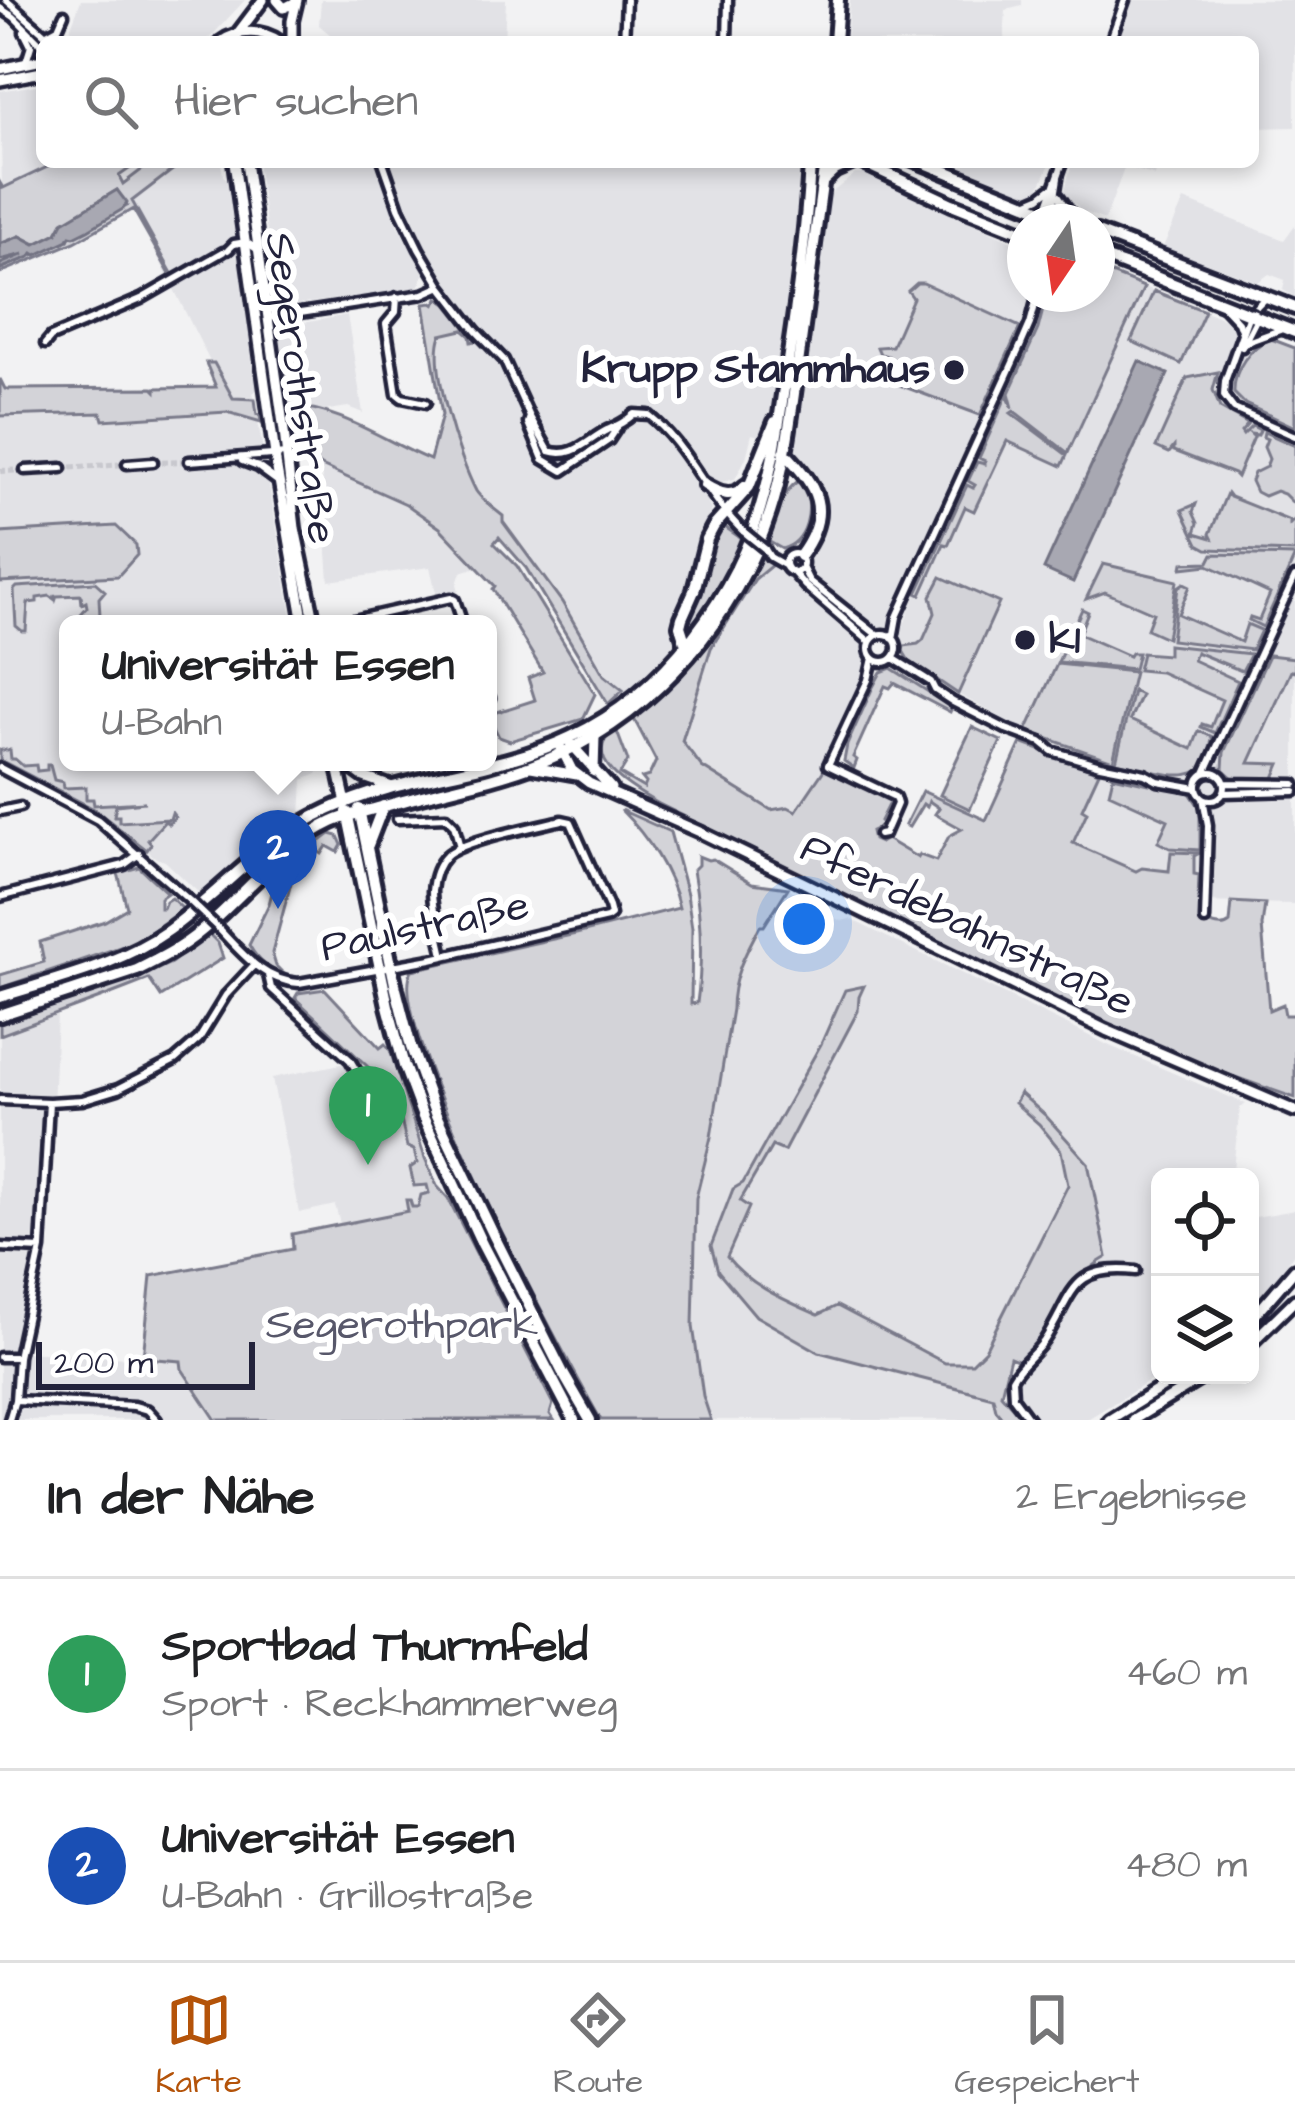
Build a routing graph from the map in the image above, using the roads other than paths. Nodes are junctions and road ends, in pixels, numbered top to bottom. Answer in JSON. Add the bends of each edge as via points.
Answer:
{"nodes":[{"id":1,"x":6,"y":0,"type":"edge"},
{"id":2,"x":263,"y":0,"type":"edge"},
{"id":3,"x":277,"y":0,"type":"edge"},
{"id":4,"x":626,"y":0,"type":"edge"},
{"id":5,"x":728,"y":0,"type":"edge"},
{"id":6,"x":838,"y":0,"type":"edge"},
{"id":7,"x":1125,"y":0,"type":"edge"},
{"id":8,"x":297,"y":1,"type":"edge"},
{"id":9,"x":0,"y":8,"type":"edge"},
{"id":10,"x":64,"y":14,"type":"dead end"},
{"id":11,"x":20,"y":23,"type":"junction"},
{"id":12,"x":45,"y":34,"type":"junction"},
{"id":13,"x":47,"y":36,"type":"edge"},
{"id":14,"x":233,"y":36,"type":"edge"},
{"id":15,"x":293,"y":36,"type":"edge"},
{"id":16,"x":624,"y":36,"type":"edge"},
{"id":17,"x":727,"y":36,"type":"edge"},
{"id":18,"x":834,"y":36,"type":"edge"},
{"id":19,"x":1112,"y":36,"type":"edge"},
{"id":20,"x":36,"y":39,"type":"edge"},
{"id":21,"x":36,"y":61,"type":"edge"},
{"id":22,"x":26,"y":62,"type":"junction"},
{"id":23,"x":0,"y":69,"type":"edge"},
{"id":24,"x":36,"y":73,"type":"edge"},
{"id":25,"x":0,"y":80,"type":"edge"},
{"id":26,"x":235,"y":168,"type":"edge"},
{"id":27,"x":247,"y":168,"type":"edge"},
{"id":28,"x":385,"y":168,"type":"edge"},
{"id":29,"x":809,"y":168,"type":"edge"},
{"id":30,"x":824,"y":168,"type":"edge"},
{"id":31,"x":840,"y":168,"type":"edge"},
{"id":32,"x":871,"y":168,"type":"edge"},
{"id":33,"x":938,"y":168,"type":"edge"},
{"id":34,"x":1061,"y":168,"type":"edge"},
{"id":35,"x":823,"y":181,"type":"junction"},
{"id":36,"x":1055,"y":189,"type":"junction"},
{"id":37,"x":1026,"y":203,"type":"joint"},
{"id":38,"x":1051,"y":204,"type":"edge"},
{"id":39,"x":1064,"y":204,"type":"edge"},
{"id":40,"x":1007,"y":226,"type":"edge"},
{"id":41,"x":1115,"y":239,"type":"edge"},
{"id":42,"x":245,"y":242,"type":"junction"},
{"id":43,"x":258,"y":250,"type":"junction"},
{"id":44,"x":224,"y":252,"type":"dead end"},
{"id":45,"x":248,"y":259,"type":"junction"},
{"id":46,"x":1115,"y":261,"type":"edge"},
{"id":47,"x":441,"y":286,"type":"junction"},
{"id":48,"x":1266,"y":296,"type":"junction"},
{"id":49,"x":397,"y":298,"type":"junction"},
{"id":50,"x":1221,"y":303,"type":"junction"},
{"id":51,"x":1295,"y":308,"type":"edge"},
{"id":52,"x":1032,"y":312,"type":"edge"},
{"id":53,"x":1253,"y":315,"type":"junction"},
{"id":54,"x":262,"y":319,"type":"junction"},
{"id":55,"x":1291,"y":330,"type":"edge"},
{"id":56,"x":1242,"y":332,"type":"junction"},
{"id":57,"x":45,"y":344,"type":"dead end"},
{"id":58,"x":1244,"y":344,"type":"junction"},
{"id":59,"x":1237,"y":352,"type":"junction"},
{"id":60,"x":425,"y":403,"type":"dead end"},
{"id":61,"x":781,"y":409,"type":"junction"},
{"id":62,"x":530,"y":417,"type":"junction"},
{"id":63,"x":617,"y":428,"type":"junction"},
{"id":64,"x":1295,"y":436,"type":"edge"},
{"id":65,"x":784,"y":452,"type":"junction"},
{"id":66,"x":281,"y":455,"type":"junction"},
{"id":67,"x":232,"y":459,"type":"junction"},
{"id":68,"x":189,"y":461,"type":"tunnel mouth"},
{"id":69,"x":153,"y":462,"type":"tunnel mouth"},
{"id":70,"x":127,"y":464,"type":"tunnel mouth"},
{"id":71,"x":62,"y":467,"type":"tunnel mouth"},
{"id":72,"x":25,"y":470,"type":"tunnel mouth"},
{"id":73,"x":753,"y":480,"type":"junction"},
{"id":74,"x":809,"y":480,"type":"junction"},
{"id":75,"x":279,"y":483,"type":"junction"},
{"id":76,"x":705,"y":485,"type":"junction"},
{"id":77,"x":776,"y":492,"type":"junction"},
{"id":78,"x":724,"y":513,"type":"junction"},
{"id":79,"x":765,"y":549,"type":"junction"},
{"id":80,"x":797,"y":560,"type":"junction"},
{"id":81,"x":789,"y":568,"type":"junction"},
{"id":82,"x":1295,"y":577,"type":"edge"},
{"id":83,"x":306,"y":615,"type":"edge"},
{"id":84,"x":307,"y":615,"type":"edge"},
{"id":85,"x":388,"y":615,"type":"edge"},
{"id":86,"x":460,"y":615,"type":"edge"},
{"id":87,"x":897,"y":617,"type":"junction"},
{"id":88,"x":880,"y":634,"type":"junction"},
{"id":89,"x":893,"y":638,"type":"junction"},
{"id":90,"x":870,"y":642,"type":"junction"},
{"id":91,"x":686,"y":645,"type":"junction"},
{"id":92,"x":873,"y":658,"type":"junction"},
{"id":93,"x":893,"y":658,"type":"junction"},
{"id":94,"x":883,"y":662,"type":"junction"},
{"id":95,"x":868,"y":680,"type":"junction"},
{"id":96,"x":596,"y":736,"type":"junction"},
{"id":97,"x":566,"y":746,"type":"junction"},
{"id":98,"x":497,"y":764,"type":"edge"},
{"id":99,"x":531,"y":767,"type":"junction"},
{"id":100,"x":0,"y":768,"type":"edge"},
{"id":101,"x":340,"y":771,"type":"edge"},
{"id":102,"x":349,"y":771,"type":"edge"},
{"id":103,"x":358,"y":771,"type":"edge"},
{"id":104,"x":467,"y":771,"type":"edge"},
{"id":105,"x":594,"y":772,"type":"junction"},
{"id":106,"x":1210,"y":772,"type":"junction"},
{"id":107,"x":577,"y":775,"type":"junction"},
{"id":108,"x":1225,"y":783,"type":"junction"},
{"id":109,"x":392,"y":788,"type":"junction"},
{"id":110,"x":1197,"y":788,"type":"junction"},
{"id":111,"x":1295,"y":788,"type":"edge"},
{"id":112,"x":615,"y":792,"type":"junction"},
{"id":113,"x":1223,"y":793,"type":"junction"},
{"id":114,"x":1203,"y":798,"type":"junction"},
{"id":115,"x":1214,"y":800,"type":"junction"},
{"id":116,"x":382,"y":806,"type":"junction"},
{"id":117,"x":20,"y":808,"type":"dead end"},
{"id":118,"x":352,"y":808,"type":"junction"},
{"id":119,"x":0,"y":812,"type":"edge"},
{"id":120,"x":397,"y":819,"type":"dead end"},
{"id":121,"x":1208,"y":824,"type":"junction"},
{"id":122,"x":879,"y":835,"type":"dead end"},
{"id":123,"x":368,"y":848,"type":"junction"},
{"id":124,"x":460,"y":848,"type":"junction"},
{"id":125,"x":139,"y":854,"type":"junction"},
{"id":126,"x":0,"y":897,"type":"edge"},
{"id":127,"x":1205,"y":920,"type":"dead end"},
{"id":128,"x":444,"y":956,"type":"junction"},
{"id":129,"x":254,"y":965,"type":"junction"},
{"id":130,"x":386,"y":966,"type":"junction"},
{"id":131,"x":268,"y":976,"type":"junction"},
{"id":132,"x":290,"y":983,"type":"junction"},
{"id":133,"x":0,"y":997,"type":"edge"},
{"id":134,"x":286,"y":1001,"type":"junction"},
{"id":135,"x":0,"y":1015,"type":"edge"},
{"id":136,"x":368,"y":1088,"type":"dead end"},
{"id":137,"x":0,"y":1100,"type":"edge"},
{"id":138,"x":49,"y":1102,"type":"junction"},
{"id":139,"x":1295,"y":1111,"type":"edge"},
{"id":140,"x":0,"y":1247,"type":"edge"},
{"id":141,"x":41,"y":1249,"type":"junction"},
{"id":142,"x":1295,"y":1269,"type":"edge"},
{"id":143,"x":1136,"y":1271,"type":"dead end"},
{"id":144,"x":1290,"y":1307,"type":"edge"},
{"id":145,"x":1259,"y":1311,"type":"edge"},
{"id":146,"x":1259,"y":1336,"type":"edge"},
{"id":147,"x":0,"y":1357,"type":"edge"},
{"id":148,"x":18,"y":1358,"type":"junction"},
{"id":149,"x":1167,"y":1384,"type":"edge"},
{"id":150,"x":1192,"y":1384,"type":"edge"},
{"id":151,"x":15,"y":1400,"type":"junction"},
{"id":152,"x":578,"y":1401,"type":"junction"},
{"id":153,"x":563,"y":1403,"type":"junction"},
{"id":154,"x":9,"y":1420,"type":"edge"},
{"id":155,"x":157,"y":1420,"type":"edge"},
{"id":156,"x":574,"y":1420,"type":"edge"},
{"id":157,"x":590,"y":1420,"type":"edge"},
{"id":158,"x":1032,"y":1420,"type":"edge"},
{"id":159,"x":1109,"y":1420,"type":"edge"},
{"id":160,"x":1133,"y":1420,"type":"edge"}],
"edges":[{"from":1,"to":12,"type":"street"},
{"from":2,"to":14,"type":"main road"},
{"from":3,"to":8,"type":"main road","via":[[284,8]]},
{"from":4,"to":16,"type":"street"},
{"from":5,"to":17,"type":"street"},
{"from":6,"to":18,"type":"main road"},
{"from":7,"to":19,"type":"street"},
{"from":8,"to":15,"type":"main road"},
{"from":9,"to":11,"type":"street"},
{"from":10,"to":12,"type":"street"},
{"from":11,"to":20,"type":"street"},
{"from":11,"to":22,"type":"street","via":[[31,46]]},
{"from":12,"to":13,"type":"street"},
{"from":21,"to":22,"type":"main road"},
{"from":22,"to":23,"type":"main road"},
{"from":24,"to":25,"type":"main road"},
{"from":26,"to":42,"type":"main road","name":"Segerothstraße"},
{"from":27,"to":43,"type":"main road","name":"Segerothstraße"},
{"from":28,"to":47,"type":"street"},
{"from":29,"to":61,"type":"main road"},
{"from":30,"to":35,"type":"main road"},
{"from":31,"to":35,"type":"main road"},
{"from":32,"to":40,"type":"main road"},
{"from":33,"to":37,"type":"main road"},
{"from":34,"to":36,"type":"street"},
{"from":35,"to":65,"type":"main road"},
{"from":36,"to":37,"type":"street"},
{"from":36,"to":38,"type":"street"},
{"from":36,"to":39,"type":"street"},
{"from":41,"to":48,"type":"main road"},
{"from":42,"to":43,"type":"street"},
{"from":42,"to":45,"type":"main road","name":"Segerothstraße"},
{"from":42,"to":45,"type":"street","via":[[228,250]]},
{"from":43,"to":54,"type":"main road","name":"Segerothstraße"},
{"from":44,"to":57,"type":"street"},
{"from":45,"to":54,"type":"main road","name":"Segerothstraße"},
{"from":46,"to":50,"type":"main road"},
{"from":47,"to":49,"type":"street"},
{"from":47,"to":62,"type":"street","via":[[504,360]]},
{"from":48,"to":51,"type":"main road"},
{"from":48,"to":53,"type":"street"},
{"from":49,"to":54,"type":"street"},
{"from":49,"to":60,"type":"street","via":[[386,324],[398,394]]},
{"from":50,"to":53,"type":"main road"},
{"from":50,"to":56,"type":"street"},
{"from":52,"to":87,"type":"street"},
{"from":53,"to":55,"type":"main road"},
{"from":53,"to":56,"type":"street"},
{"from":53,"to":58,"type":"street"},
{"from":54,"to":66,"type":"main road","name":"Segerothstraße"},
{"from":55,"to":58,"type":"street"},
{"from":56,"to":59,"type":"street"},
{"from":58,"to":59,"type":"street"},
{"from":59,"to":64,"type":"street","via":[[1225,381],[1227,402]]},
{"from":61,"to":73,"type":"main road"},
{"from":61,"to":91,"type":"main road","via":[[753,529],[724,592]]},
{"from":62,"to":63,"type":"street","via":[[558,454]]},
{"from":62,"to":63,"type":"street","via":[[543,459],[563,471]]},
{"from":63,"to":76,"type":"street","via":[[634,414],[649,415]]},
{"from":65,"to":74,"type":"main road"},
{"from":65,"to":77,"type":"main road"},
{"from":66,"to":67,"type":"street"},
{"from":66,"to":75,"type":"main road","name":"Segerothstraße"},
{"from":66,"to":84,"type":"main road","name":"Segerothstraße"},
{"from":67,"to":68,"type":"street"},
{"from":67,"to":75,"type":"street"},
{"from":69,"to":70,"type":"street"},
{"from":71,"to":72,"type":"street"},
{"from":73,"to":76,"type":"main road","via":[[728,495]]},
{"from":73,"to":78,"type":"main road"},
{"from":74,"to":77,"type":"main road","via":[[793,476]]},
{"from":74,"to":80,"type":"main road","via":[[818,507]]},
{"from":75,"to":83,"type":"main road","name":"Segerothstraße"},
{"from":76,"to":78,"type":"street"},
{"from":77,"to":96,"type":"main road","via":[[750,562],[716,620],[666,680]]},
{"from":78,"to":79,"type":"street","bridge":true},
{"from":78,"to":91,"type":"main road","via":[[707,539],[682,618]]},
{"from":79,"to":80,"type":"street"},
{"from":79,"to":81,"type":"street"},
{"from":80,"to":81,"type":"street"},
{"from":80,"to":81,"type":"street"},
{"from":80,"to":88,"type":"street","via":[[809,580]]},
{"from":81,"to":90,"type":"street"},
{"from":82,"to":106,"type":"street"},
{"from":85,"to":86,"type":"street","via":[[451,598]]},
{"from":87,"to":88,"type":"street"},
{"from":87,"to":89,"type":"street"},
{"from":88,"to":89,"type":"street"},
{"from":88,"to":90,"type":"street"},
{"from":89,"to":93,"type":"street"},
{"from":90,"to":92,"type":"street"},
{"from":91,"to":97,"type":"main road","via":[[639,693]]},
{"from":92,"to":94,"type":"street"},
{"from":92,"to":95,"type":"street"},
{"from":93,"to":94,"type":"street"},
{"from":93,"to":110,"type":"street","via":[[953,702],[1052,751]]},
{"from":94,"to":95,"type":"street"},
{"from":95,"to":122,"type":"street","via":[[828,765],[896,797]]},
{"from":96,"to":97,"type":"main road"},
{"from":96,"to":105,"type":"main road"},
{"from":97,"to":98,"type":"main road"},
{"from":97,"to":99,"type":"main road"},
{"from":97,"to":105,"type":"main road","name":"Pferdebahnstraße"},
{"from":97,"to":107,"type":"main road"},
{"from":99,"to":107,"type":"main road","name":"Pferdebahnstraße"},
{"from":99,"to":116,"type":"main road"},
{"from":100,"to":125,"type":"street","name":"Paulstraße","via":[[83,811]]},
{"from":101,"to":118,"type":"main road"},
{"from":102,"to":118,"type":"main road"},
{"from":103,"to":109,"type":"main road"},
{"from":104,"to":109,"type":"main road"},
{"from":105,"to":112,"type":"main road","name":"Pferdebahnstraße"},
{"from":106,"to":108,"type":"street"},
{"from":106,"to":110,"type":"street"},
{"from":107,"to":112,"type":"main road","name":"Pferdebahnstraße"},
{"from":108,"to":111,"type":"street"},
{"from":108,"to":113,"type":"street"},
{"from":109,"to":118,"type":"main road"},
{"from":110,"to":114,"type":"street"},
{"from":111,"to":113,"type":"street"},
{"from":112,"to":139,"type":"main road","name":"Pferdebahnstraße","via":[[1106,1030]]},
{"from":113,"to":115,"type":"street"},
{"from":114,"to":115,"type":"street"},
{"from":114,"to":121,"type":"street"},
{"from":115,"to":121,"type":"street"},
{"from":116,"to":118,"type":"main road"},
{"from":116,"to":123,"type":"main road"},
{"from":117,"to":119,"type":"street"},
{"from":118,"to":123,"type":"main road"},
{"from":118,"to":130,"type":"main road"},
{"from":118,"to":133,"type":"main road","via":[[269,844],[151,942]]},
{"from":118,"to":135,"type":"main road","via":[[167,954]]},
{"from":120,"to":124,"type":"street","via":[[446,817]]},
{"from":121,"to":127,"type":"street"},
{"from":123,"to":130,"type":"main road"},
{"from":124,"to":128,"type":"street","via":[[440,864],[433,890]]},
{"from":124,"to":128,"type":"street","name":"Paulstraße","via":[[566,820],[610,916]]},
{"from":125,"to":126,"type":"street","via":[[124,866]]},
{"from":125,"to":129,"type":"street","name":"Paulstraße","bridge":true},
{"from":128,"to":130,"type":"street","name":"Paulstraße"},
{"from":129,"to":131,"type":"street","name":"Paulstraße"},
{"from":129,"to":138,"type":"street","via":[[175,1060],[102,1095]]},
{"from":130,"to":132,"type":"street","name":"Paulstraße"},
{"from":130,"to":152,"type":"main road","via":[[435,1112]]},
{"from":130,"to":153,"type":"main road","via":[[397,1041],[423,1117]]},
{"from":131,"to":132,"type":"street","name":"Paulstraße"},
{"from":131,"to":134,"type":"street"},
{"from":132,"to":134,"type":"street"},
{"from":134,"to":136,"type":"street","via":[[350,1060]]},
{"from":137,"to":138,"type":"street"},
{"from":138,"to":141,"type":"street"},
{"from":140,"to":141,"type":"street"},
{"from":141,"to":148,"type":"street"},
{"from":142,"to":145,"type":"main road"},
{"from":143,"to":158,"type":"street","via":[[1101,1270],[1074,1288],[1012,1378],[1012,1394]]},
{"from":144,"to":146,"type":"main road"},
{"from":147,"to":148,"type":"street"},
{"from":148,"to":151,"type":"street"},
{"from":149,"to":159,"type":"main road"},
{"from":150,"to":160,"type":"main road"},
{"from":151,"to":154,"type":"street"},
{"from":151,"to":155,"type":"street","via":[[134,1406]]},
{"from":152,"to":153,"type":"main road"},
{"from":152,"to":157,"type":"main road"},
{"from":153,"to":156,"type":"main road"}]}
